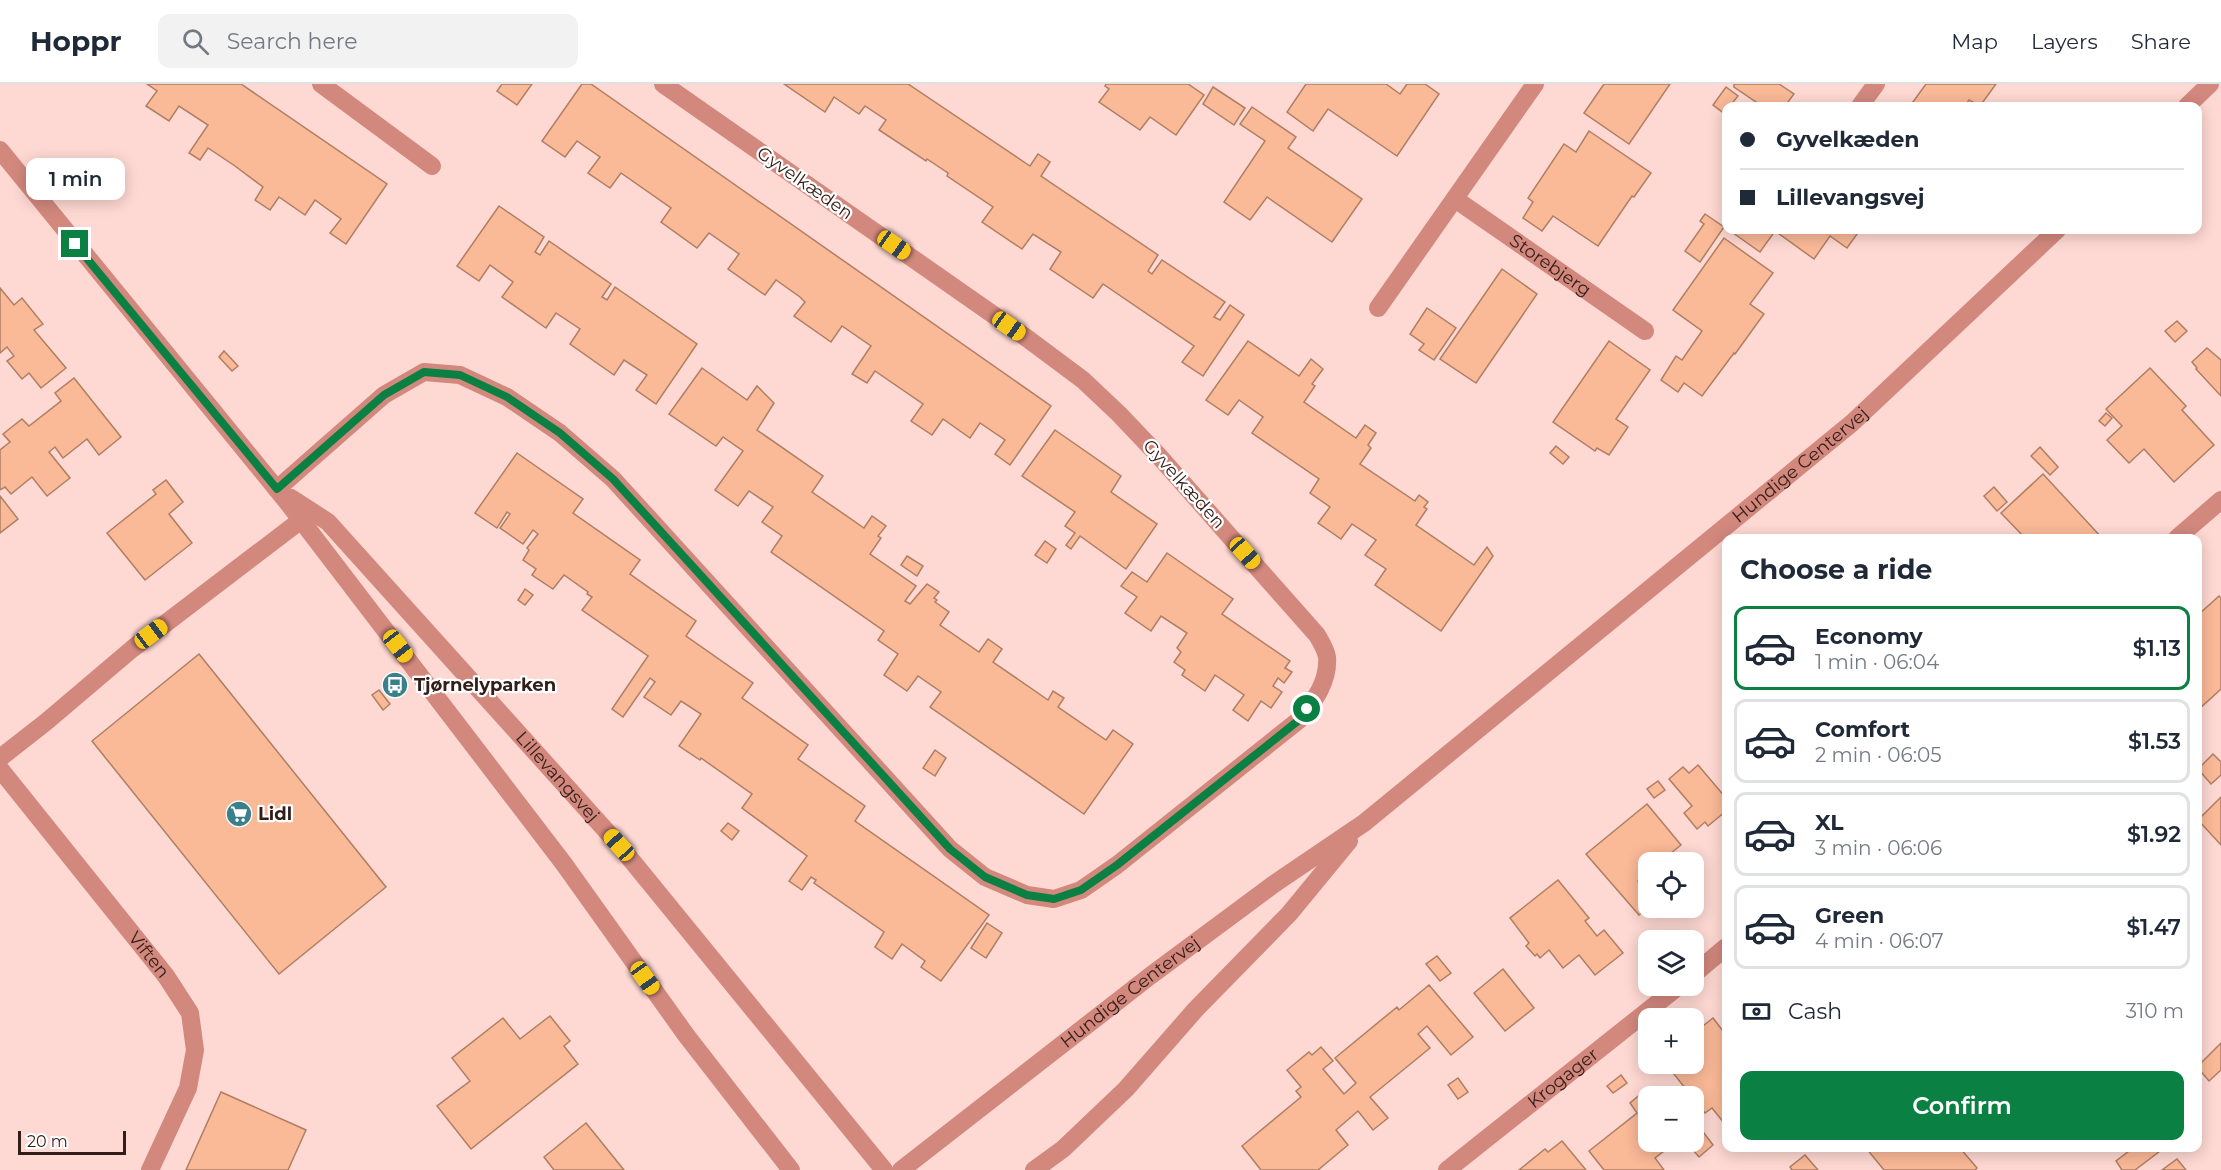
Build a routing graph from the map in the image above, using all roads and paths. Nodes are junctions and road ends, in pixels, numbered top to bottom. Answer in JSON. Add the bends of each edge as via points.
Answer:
{"nodes":[{"id":1,"x":321,"y":84,"type":"edge"},
{"id":2,"x":663,"y":84,"type":"edge"},
{"id":3,"x":1535,"y":84,"type":"edge"},
{"id":4,"x":1876,"y":84,"type":"edge"},
{"id":5,"x":2210,"y":84,"type":"edge"},
{"id":6,"x":1863,"y":102,"type":"edge"},
{"id":7,"x":2191,"y":102,"type":"edge"},
{"id":8,"x":0,"y":150,"type":"edge"},
{"id":9,"x":432,"y":166,"type":"dead end"},
{"id":10,"x":1455,"y":199,"type":"junction"},
{"id":11,"x":2053,"y":234,"type":"edge"},
{"id":12,"x":1378,"y":308,"type":"dead end"},
{"id":13,"x":1645,"y":331,"type":"dead end"},
{"id":14,"x":277,"y":489,"type":"junction"},
{"id":15,"x":2221,"y":500,"type":"edge"},
{"id":16,"x":306,"y":516,"type":"junction"},
{"id":17,"x":2182,"y":534,"type":"edge"},
{"id":18,"x":0,"y":758,"type":"edge"},
{"id":19,"x":0,"y":769,"type":"edge"},
{"id":20,"x":1364,"y":823,"type":"junction"},
{"id":21,"x":1722,"y":950,"type":"edge"},
{"id":22,"x":1704,"y":966,"type":"edge"},
{"id":23,"x":1666,"y":996,"type":"edge"},
{"id":24,"x":150,"y":1170,"type":"edge"},
{"id":25,"x":791,"y":1170,"type":"edge"},
{"id":26,"x":884,"y":1170,"type":"edge"},
{"id":27,"x":901,"y":1170,"type":"edge"},
{"id":28,"x":1035,"y":1170,"type":"edge"},
{"id":29,"x":1447,"y":1170,"type":"edge"}],
"edges":[{"from":1,"to":9,"type":"street"},
{"from":2,"to":14,"type":"street","name":"Gyvelkæden","via":[[1028,339],[1083,380],[1119,414],[1317,635],[1327,655],[1325,677],[1316,699],[1299,720],[1081,890],[1054,899],[1027,895],[985,877],[950,849],[613,479],[560,433],[507,397],[460,375],[424,372],[384,395]]},
{"from":3,"to":10,"type":"street"},
{"from":4,"to":6,"type":"street"},
{"from":5,"to":7,"type":"street"},
{"from":8,"to":14,"type":"street","name":"Lillevangsvej"},
{"from":10,"to":12,"type":"street"},
{"from":10,"to":13,"type":"street","name":"Storebjerg"},
{"from":11,"to":20,"type":"street","name":"Hundige Centervej","via":[[1852,423]]},
{"from":14,"to":16,"type":"street","name":"Lillevangsvej"},
{"from":15,"to":17,"type":"street"},
{"from":16,"to":18,"type":"street","via":[[132,649]]},
{"from":16,"to":25,"type":"street","name":"Lillevangsvej","via":[[686,1035]]},
{"from":16,"to":26,"type":"street","name":"Lillevangsvej","via":[[328,522],[619,845]]},
{"from":19,"to":24,"type":"street","name":"Viften","via":[[166,976],[190,1013],[195,1050],[188,1088]]},
{"from":20,"to":27,"type":"street","name":"Hundige Centervej","via":[[1150,976]]},
{"from":20,"to":28,"type":"street","name":"Hundige Centervej","via":[[1289,914],[1196,1009],[1126,1089]]},
{"from":21,"to":22,"type":"street"},
{"from":23,"to":29,"type":"street","name":"Krogager"}]}
